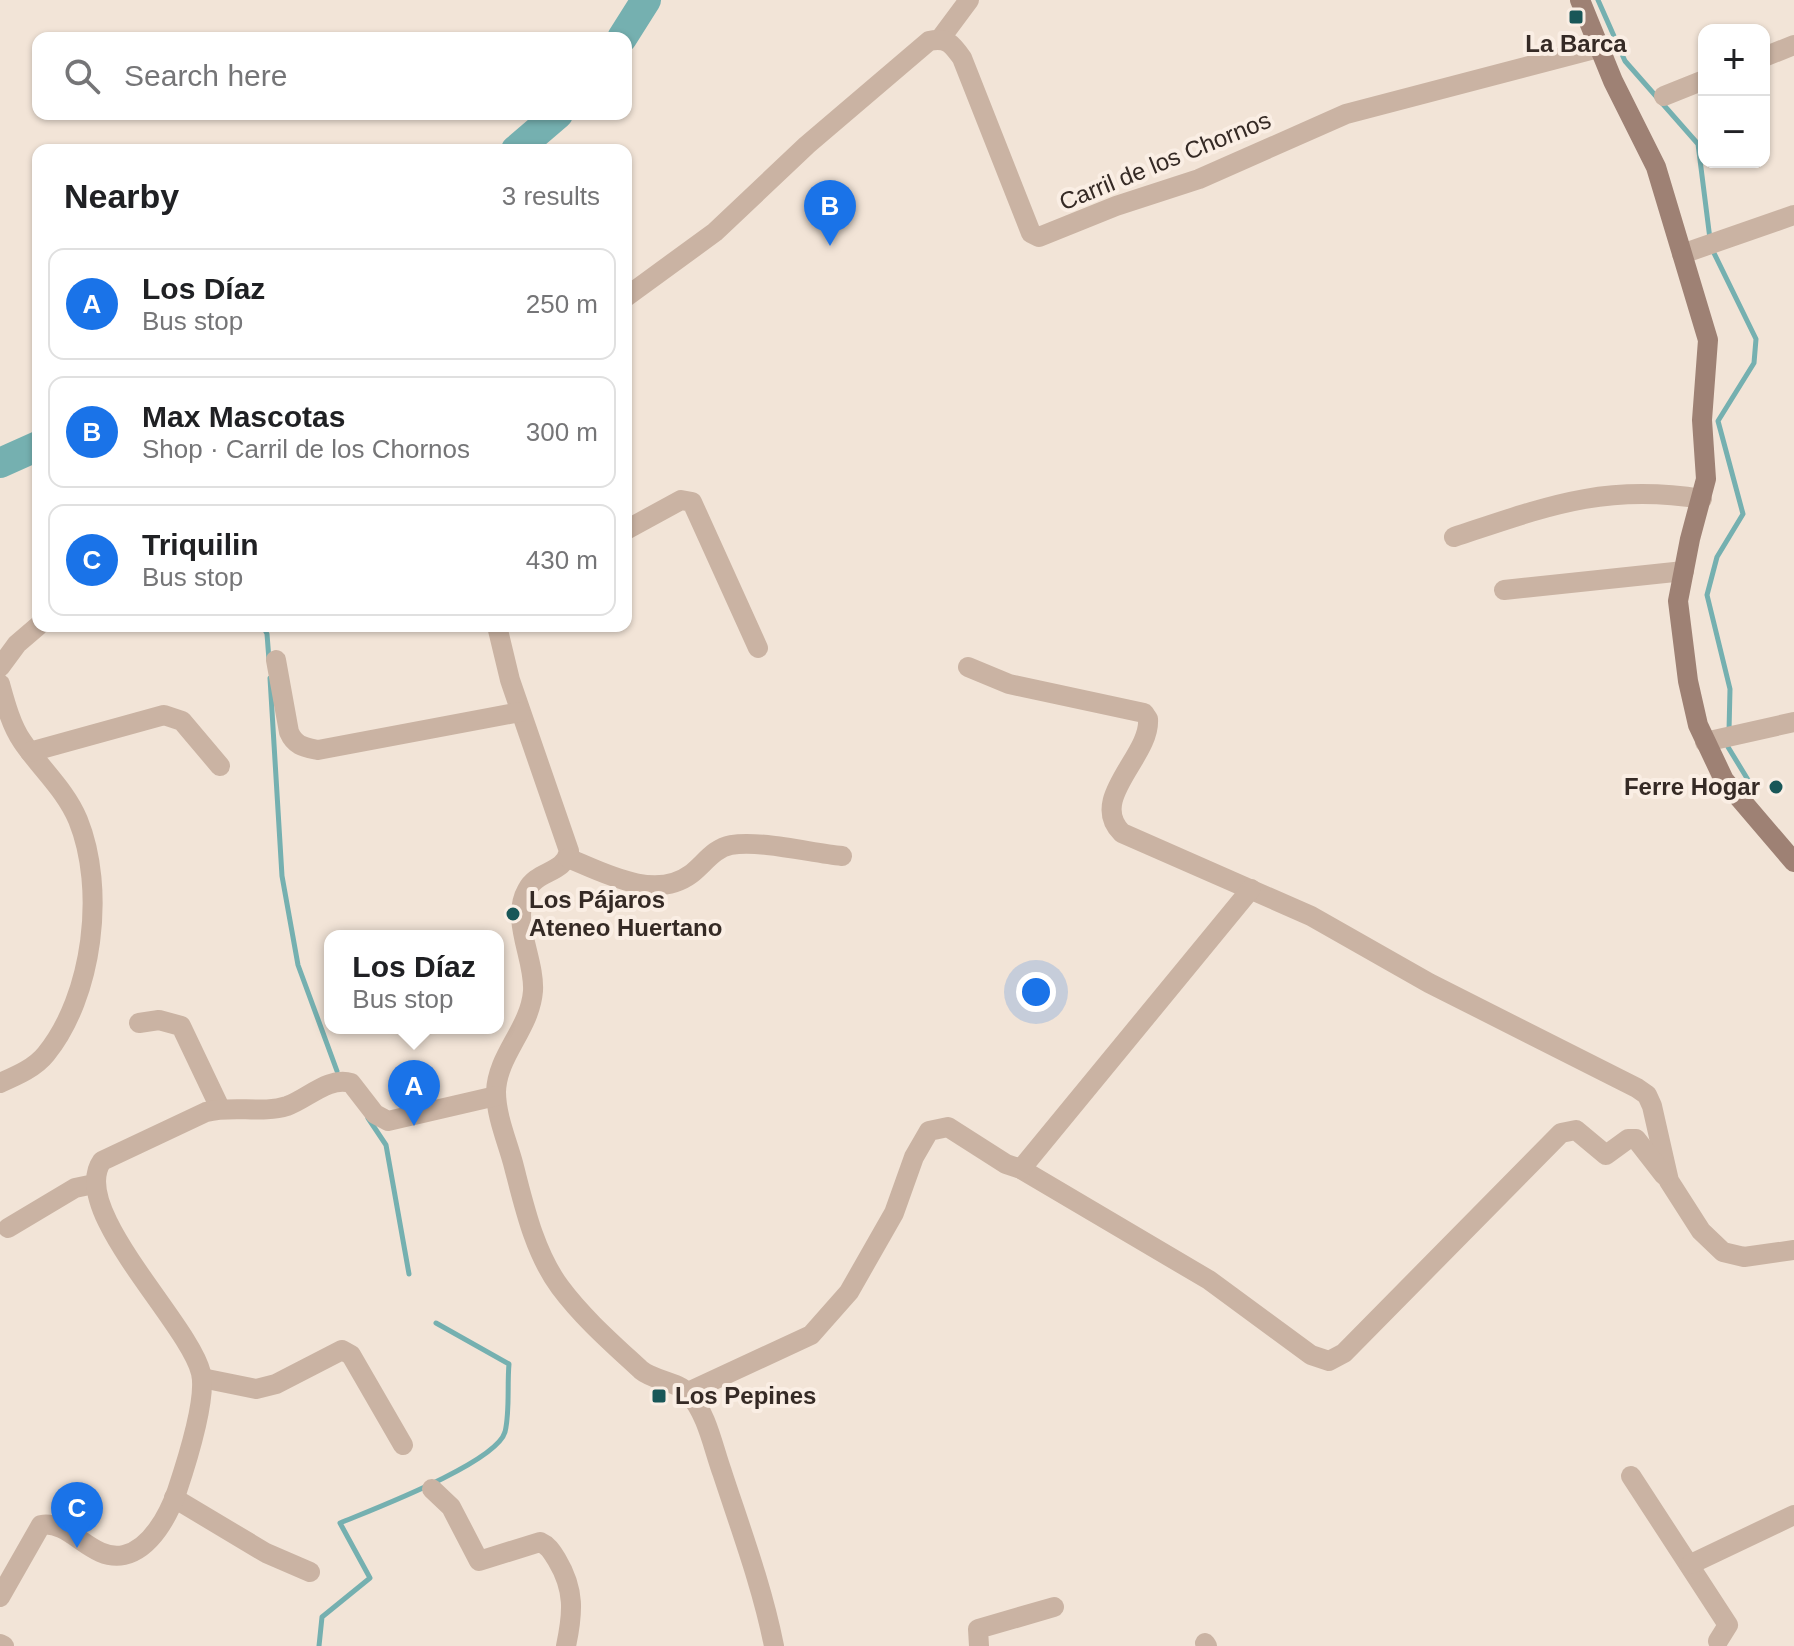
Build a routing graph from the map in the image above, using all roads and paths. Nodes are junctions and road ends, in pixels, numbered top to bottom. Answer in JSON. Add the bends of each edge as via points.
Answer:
{"nodes":[{"id":1,"x":969,"y":0,"type":"edge"},
{"id":2,"x":1580,"y":0,"type":"edge"},
{"id":3,"x":940,"y":39,"type":"junction"},
{"id":4,"x":1794,"y":45,"type":"edge"},
{"id":5,"x":1598,"y":48,"type":"junction"},
{"id":6,"x":1770,"y":55,"type":"edge"},
{"id":7,"x":1698,"y":82,"type":"edge"},
{"id":8,"x":1664,"y":96,"type":"dead end"},
{"id":9,"x":1794,"y":215,"type":"edge"},
{"id":10,"x":1682,"y":254,"type":"junction"},
{"id":11,"x":632,"y":293,"type":"edge"},
{"id":12,"x":1702,"y":499,"type":"junction"},
{"id":13,"x":632,"y":527,"type":"edge"},
{"id":14,"x":1454,"y":537,"type":"dead end"},
{"id":15,"x":1684,"y":571,"type":"junction"},
{"id":16,"x":1504,"y":590,"type":"dead end"},
{"id":17,"x":32,"y":631,"type":"edge"},
{"id":18,"x":499,"y":632,"type":"edge"},
{"id":19,"x":758,"y":648,"type":"dead end"},
{"id":20,"x":276,"y":660,"type":"dead end"},
{"id":21,"x":0,"y":667,"type":"edge"},
{"id":22,"x":968,"y":667,"type":"dead end"},
{"id":23,"x":0,"y":684,"type":"edge"},
{"id":24,"x":520,"y":712,"type":"junction"},
{"id":25,"x":1794,"y":722,"type":"edge"},
{"id":26,"x":1721,"y":738,"type":"junction"},
{"id":27,"x":30,"y":752,"type":"junction"},
{"id":28,"x":220,"y":766,"type":"dead end"},
{"id":29,"x":842,"y":856,"type":"dead end"},
{"id":30,"x":568,"y":858,"type":"junction"},
{"id":31,"x":1794,"y":862,"type":"edge"},
{"id":32,"x":1251,"y":889,"type":"junction"},
{"id":33,"x":139,"y":1023,"type":"dead end"},
{"id":34,"x":0,"y":1083,"type":"edge"},
{"id":35,"x":496,"y":1096,"type":"junction"},
{"id":36,"x":220,"y":1108,"type":"junction"},
{"id":37,"x":1655,"y":1119,"type":"junction"},
{"id":38,"x":1636,"y":1139,"type":"junction"},
{"id":39,"x":1021,"y":1169,"type":"junction"},
{"id":40,"x":1669,"y":1181,"type":"junction"},
{"id":41,"x":94,"y":1184,"type":"junction"},
{"id":42,"x":8,"y":1228,"type":"dead end"},
{"id":43,"x":1794,"y":1250,"type":"edge"},
{"id":44,"x":202,"y":1378,"type":"junction"},
{"id":45,"x":688,"y":1392,"type":"junction"},
{"id":46,"x":403,"y":1445,"type":"dead end"},
{"id":47,"x":1631,"y":1476,"type":"dead end"},
{"id":48,"x":432,"y":1489,"type":"dead end"},
{"id":49,"x":174,"y":1498,"type":"junction"},
{"id":50,"x":1794,"y":1515,"type":"edge"},
{"id":51,"x":1691,"y":1564,"type":"junction"},
{"id":52,"x":310,"y":1572,"type":"dead end"},
{"id":53,"x":0,"y":1597,"type":"edge"},
{"id":54,"x":1054,"y":1607,"type":"dead end"},
{"id":55,"x":1718,"y":1641,"type":"dead end"},
{"id":56,"x":566,"y":1646,"type":"edge"},
{"id":57,"x":774,"y":1646,"type":"edge"},
{"id":58,"x":979,"y":1646,"type":"edge"}],
"edges":[{"from":1,"to":3,"type":"street"},
{"from":2,"to":5,"type":"main road"},
{"from":3,"to":5,"type":"street","name":"Carril de los Chornos","via":[[951,43],[962,58],[1031,233],[1039,237],[1199,179],[1346,114]]},
{"from":3,"to":11,"type":"street","via":[[915,50],[715,232]]},
{"from":4,"to":6,"type":"street"},
{"from":5,"to":10,"type":"main road","via":[[1650,151]]},
{"from":7,"to":8,"type":"street"},
{"from":9,"to":10,"type":"street"},
{"from":10,"to":12,"type":"main road","via":[[1708,340],[1702,392]]},
{"from":12,"to":14,"type":"street","via":[[1659,492],[1601,494]]},
{"from":12,"to":15,"type":"main road"},
{"from":13,"to":19,"type":"street","via":[[681,500],[692,502]]},
{"from":15,"to":16,"type":"street"},
{"from":15,"to":26,"type":"main road","via":[[1678,601],[1688,681]]},
{"from":17,"to":21,"type":"street"},
{"from":18,"to":24,"type":"street"},
{"from":20,"to":24,"type":"street","via":[[293,741],[318,750]]},
{"from":22,"to":32,"type":"street","via":[[1009,684],[1144,713],[1146,733],[1111,804],[1115,827]]},
{"from":23,"to":27,"type":"street"},
{"from":24,"to":30,"type":"street","via":[[568,842]]},
{"from":25,"to":26,"type":"street"},
{"from":26,"to":31,"type":"main road","via":[[1724,780]]},
{"from":27,"to":28,"type":"street","via":[[173,715]]},
{"from":27,"to":34,"type":"street","via":[[59,786],[79,822],[87,852],[91,946],[81,983],[46,1054]]},
{"from":29,"to":30,"type":"street","via":[[735,844],[717,850],[680,880],[656,886]]},
{"from":30,"to":35,"type":"street","via":[[531,884],[523,900],[533,974],[531,1009],[502,1066]]},
{"from":32,"to":37,"type":"street","via":[[1628,1083],[1647,1095]]},
{"from":32,"to":39,"type":"street"},
{"from":33,"to":36,"type":"street","via":[[159,1020],[181,1026]]},
{"from":35,"to":36,"type":"street","via":[[388,1121],[344,1081],[276,1109]]},
{"from":35,"to":45,"type":"street","via":[[535,1238],[559,1286],[645,1374]]},
{"from":36,"to":41,"type":"street","via":[[102,1161]]},
{"from":37,"to":38,"type":"street","via":[[1650,1136]]},
{"from":37,"to":40,"type":"street"},
{"from":38,"to":39,"type":"street","via":[[1606,1155],[1576,1130],[1561,1133],[1344,1353],[1329,1361],[1311,1355],[1209,1280]]},
{"from":38,"to":40,"type":"street"},
{"from":39,"to":45,"type":"street","via":[[948,1127],[929,1131],[894,1213],[849,1292],[811,1335]]},
{"from":40,"to":43,"type":"street","via":[[1701,1231],[1723,1252],[1765,1257]]},
{"from":41,"to":42,"type":"street","via":[[75,1188]]},
{"from":41,"to":44,"type":"street","via":[[133,1266],[184,1336]]},
{"from":44,"to":46,"type":"street","via":[[256,1389],[342,1350],[351,1355]]},
{"from":44,"to":49,"type":"street"},
{"from":45,"to":57,"type":"street","via":[[705,1421],[762,1591]]},
{"from":47,"to":51,"type":"street"},
{"from":48,"to":56,"type":"street","via":[[451,1507],[479,1561],[535,1543],[549,1547],[572,1597]]},
{"from":49,"to":52,"type":"street","via":[[266,1553]]},
{"from":49,"to":53,"type":"street","via":[[152,1536],[121,1556],[92,1550],[54,1526],[41,1525]]},
{"from":50,"to":51,"type":"street"},
{"from":51,"to":55,"type":"street","via":[[1728,1625]]},
{"from":54,"to":58,"type":"street","via":[[978,1629]]}]}
